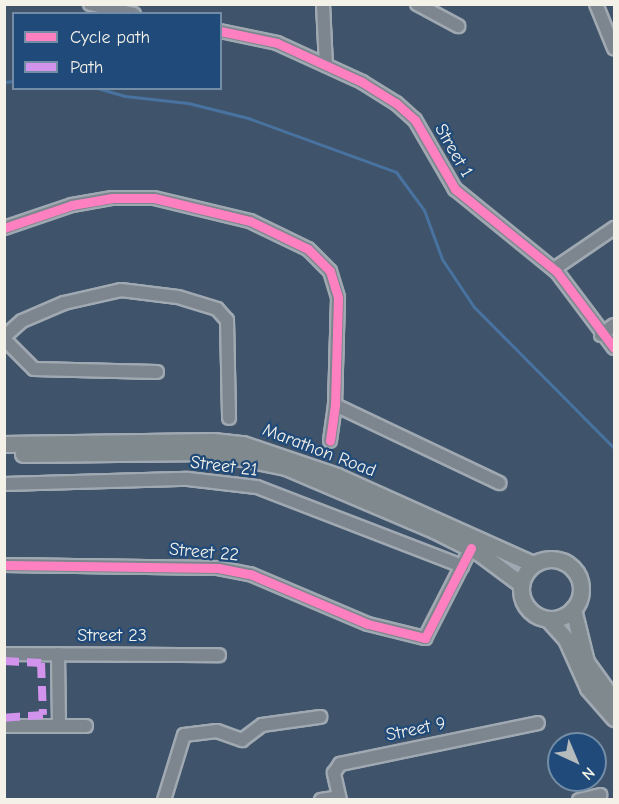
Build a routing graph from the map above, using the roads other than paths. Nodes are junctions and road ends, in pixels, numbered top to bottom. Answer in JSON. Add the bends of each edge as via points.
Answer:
{"nodes":[{"id":1,"x":90,"y":4,"type":"edge"},
{"id":2,"x":323,"y":4,"type":"edge"},
{"id":3,"x":417,"y":4,"type":"edge"},
{"id":4,"x":596,"y":4,"type":"edge"},
{"id":5,"x":128,"y":10,"type":"edge"},
{"id":6,"x":458,"y":26,"type":"dead end"},
{"id":7,"x":222,"y":31,"type":"edge"},
{"id":8,"x":615,"y":48,"type":"edge"},
{"id":9,"x":326,"y":65,"type":"junction"},
{"id":10,"x":4,"y":228,"type":"edge"},
{"id":11,"x":615,"y":228,"type":"edge"},
{"id":12,"x":554,"y":269,"type":"junction"},
{"id":13,"x":615,"y":325,"type":"edge"},
{"id":14,"x":601,"y":335,"type":"junction"},
{"id":15,"x":4,"y":338,"type":"edge"},
{"id":16,"x":615,"y":348,"type":"edge"},
{"id":17,"x":157,"y":372,"type":"dead end"},
{"id":18,"x":335,"y":405,"type":"junction"},
{"id":19,"x":229,"y":418,"type":"dead end"},
{"id":20,"x":330,"y":441,"type":"dead end"},
{"id":21,"x":4,"y":444,"type":"edge"},
{"id":22,"x":4,"y":454,"type":"edge"},
{"id":23,"x":499,"y":483,"type":"dead end"},
{"id":24,"x":4,"y":484,"type":"edge"},
{"id":25,"x":471,"y":548,"type":"junction"},
{"id":26,"x":533,"y":564,"type":"junction"},
{"id":27,"x":4,"y":565,"type":"edge"},
{"id":28,"x":462,"y":566,"type":"junction"},
{"id":29,"x":521,"y":584,"type":"junction"},
{"id":30,"x":573,"y":609,"type":"junction"},
{"id":31,"x":548,"y":619,"type":"junction"},
{"id":32,"x":4,"y":654,"type":"edge"},
{"id":33,"x":58,"y":654,"type":"junction"},
{"id":34,"x":219,"y":655,"type":"dead end"},
{"id":35,"x":615,"y":701,"type":"edge"},
{"id":36,"x":320,"y":717,"type":"dead end"},
{"id":37,"x":615,"y":718,"type":"edge"},
{"id":38,"x":538,"y":723,"type":"dead end"},
{"id":39,"x":59,"y":725,"type":"junction"},
{"id":40,"x":4,"y":726,"type":"edge"},
{"id":41,"x":86,"y":726,"type":"dead end"},
{"id":42,"x":600,"y":795,"type":"dead end"},
{"id":43,"x":339,"y":798,"type":"edge"},
{"id":44,"x":164,"y":800,"type":"edge"},
{"id":45,"x":321,"y":800,"type":"edge"},
{"id":46,"x":579,"y":800,"type":"edge"}],
"edges":[{"from":1,"to":5,"type":"street"},
{"from":2,"to":9,"type":"street"},
{"from":3,"to":6,"type":"street"},
{"from":4,"to":8,"type":"street"},
{"from":7,"to":9,"type":"street","name":"Street 1","via":[[277,43]]},
{"from":9,"to":12,"type":"street","name":"Street 1","via":[[362,82],[415,120],[455,189]]},
{"from":10,"to":18,"type":"street","via":[[72,205],[112,198],[154,198],[250,220],[290,238],[330,271],[338,297]]},
{"from":11,"to":12,"type":"street"},
{"from":12,"to":14,"type":"street","name":"Street 1"},
{"from":13,"to":14,"type":"street"},
{"from":14,"to":16,"type":"street","name":"Street 1"},
{"from":15,"to":17,"type":"street","via":[[34,369]]},
{"from":15,"to":19,"type":"street","via":[[22,321],[64,303],[121,290],[178,297],[217,309],[227,320]]},
{"from":18,"to":20,"type":"street"},
{"from":18,"to":23,"type":"street"},
{"from":21,"to":26,"type":"main road","name":"Marathon Road","via":[[243,444],[337,476]]},
{"from":22,"to":25,"type":"main road","name":"Marathon Road","via":[[212,452],[286,467]]},
{"from":24,"to":28,"type":"street","name":"Street 21","via":[[188,479],[257,487]]},
{"from":25,"to":28,"type":"street"},
{"from":25,"to":29,"type":"main road","name":"Marathon Road"},
{"from":26,"to":29,"type":"main road"},
{"from":26,"to":30,"type":"main road","via":[[561,560],[576,572],[581,590]]},
{"from":27,"to":28,"type":"street","name":"Street 22","via":[[218,568],[250,574],[368,624],[424,638]]},
{"from":29,"to":31,"type":"main road","via":[[526,608]]},
{"from":30,"to":31,"type":"main road","via":[[565,616]]},
{"from":30,"to":35,"type":"main road","via":[[586,662]]},
{"from":31,"to":37,"type":"main road","via":[[566,639],[588,688]]},
{"from":32,"to":33,"type":"street","name":"Street 23"},
{"from":33,"to":34,"type":"street","name":"Street 23"},
{"from":33,"to":39,"type":"street"},
{"from":36,"to":44,"type":"street","via":[[262,725],[242,740],[217,731],[184,735]]},
{"from":38,"to":43,"type":"street","name":"Street 9","via":[[340,764],[334,773]]},
{"from":39,"to":40,"type":"street"},
{"from":39,"to":41,"type":"street"},
{"from":42,"to":46,"type":"street"},
{"from":43,"to":45,"type":"street"}]}
